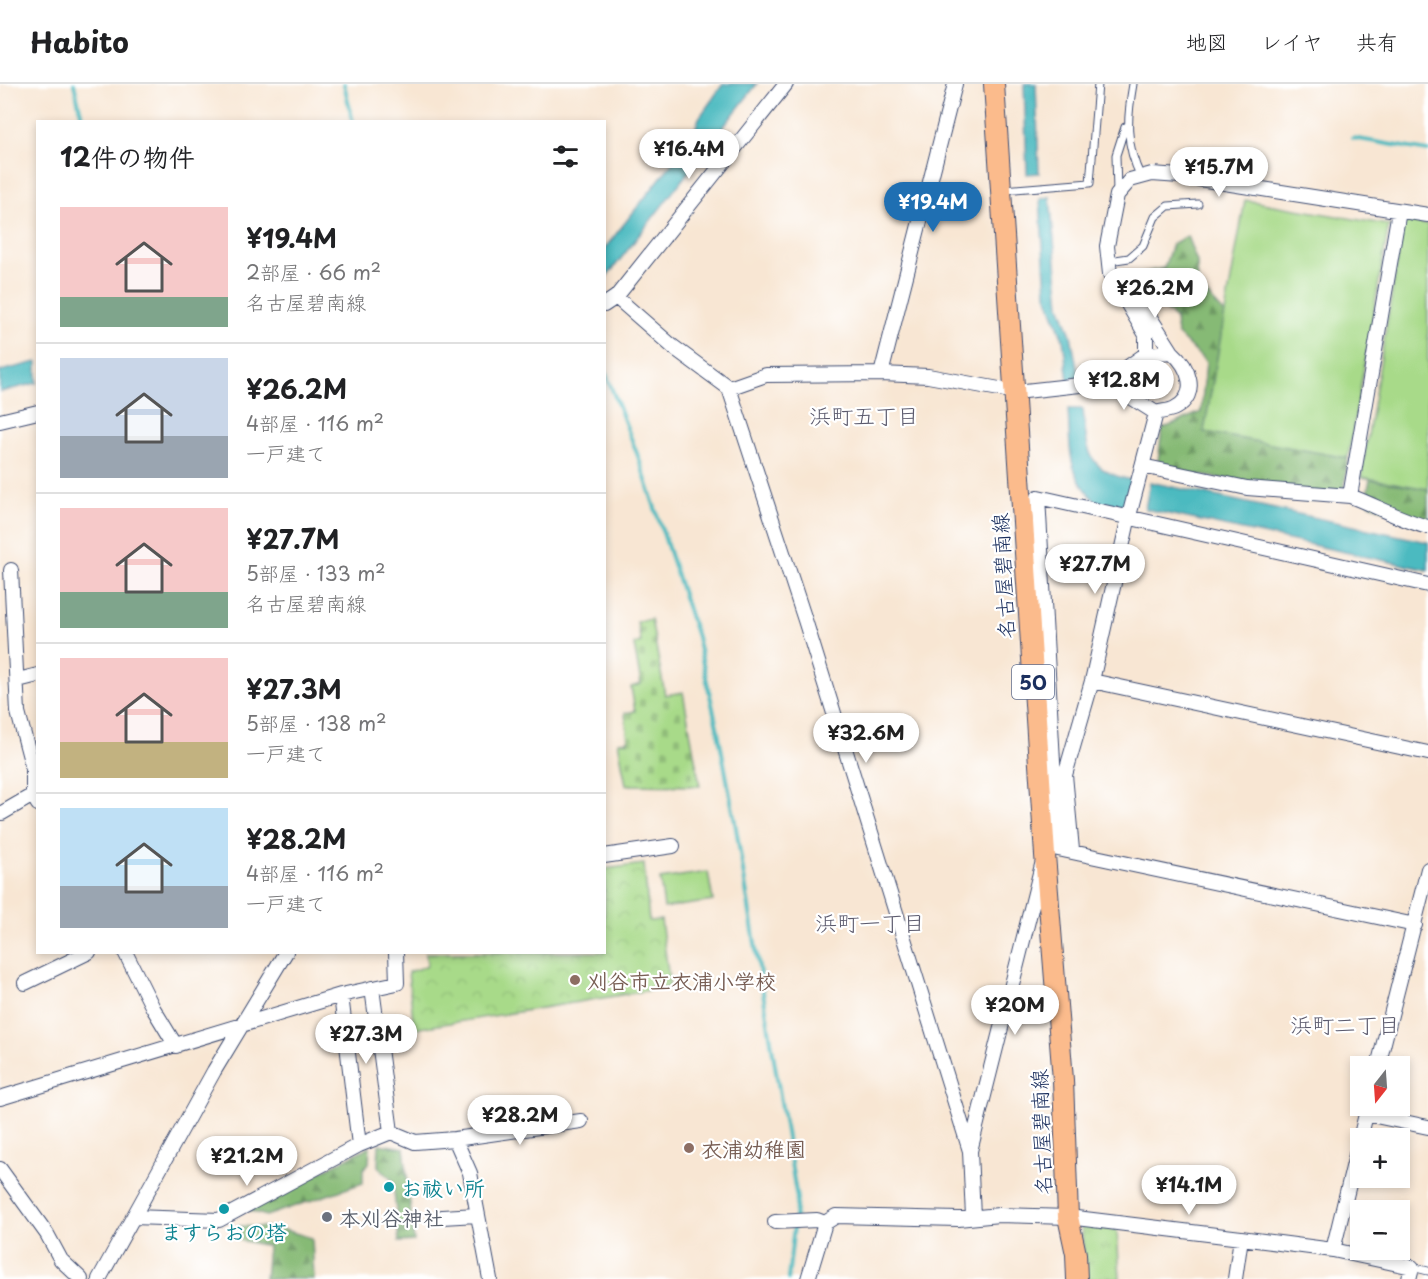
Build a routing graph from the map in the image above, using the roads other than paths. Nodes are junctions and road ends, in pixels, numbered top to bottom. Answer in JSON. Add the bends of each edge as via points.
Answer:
{"nodes":[{"id":1,"x":786,"y":84,"type":"edge"},
{"id":2,"x":955,"y":84,"type":"edge"},
{"id":3,"x":994,"y":84,"type":"edge"},
{"id":4,"x":1098,"y":84,"type":"edge"},
{"id":5,"x":1132,"y":84,"type":"edge"},
{"id":6,"x":1126,"y":124,"type":"junction"},
{"id":7,"x":1141,"y":177,"type":"junction"},
{"id":8,"x":1003,"y":190,"type":"junction"},
{"id":9,"x":1117,"y":195,"type":"junction"},
{"id":10,"x":1198,"y":204,"type":"dead end"},
{"id":11,"x":1399,"y":211,"type":"junction"},
{"id":12,"x":1428,"y":215,"type":"edge"},
{"id":13,"x":1109,"y":261,"type":"junction"},
{"id":14,"x":1122,"y":295,"type":"junction"},
{"id":15,"x":610,"y":301,"type":"edge"},
{"id":16,"x":1172,"y":352,"type":"junction"},
{"id":17,"x":1146,"y":354,"type":"junction"},
{"id":18,"x":881,"y":374,"type":"junction"},
{"id":19,"x":1107,"y":382,"type":"junction"},
{"id":20,"x":729,"y":388,"type":"junction"},
{"id":21,"x":1016,"y":392,"type":"junction"},
{"id":22,"x":36,"y":412,"type":"edge"},
{"id":23,"x":1156,"y":413,"type":"junction"},
{"id":24,"x":0,"y":421,"type":"edge"},
{"id":25,"x":1142,"y":466,"type":"junction"},
{"id":26,"x":1350,"y":496,"type":"junction"},
{"id":27,"x":1129,"y":516,"type":"junction"},
{"id":28,"x":1428,"y":527,"type":"edge"},
{"id":29,"x":11,"y":570,"type":"dead end"},
{"id":30,"x":1428,"y":585,"type":"edge"},
{"id":31,"x":36,"y":676,"type":"edge"},
{"id":32,"x":18,"y":680,"type":"junction"},
{"id":33,"x":1092,"y":681,"type":"junction"},
{"id":34,"x":33,"y":748,"type":"edge"},
{"id":35,"x":1428,"y":753,"type":"edge"},
{"id":36,"x":35,"y":800,"type":"edge"},
{"id":37,"x":2,"y":813,"type":"dead end"},
{"id":38,"x":673,"y":846,"type":"dead end"},
{"id":39,"x":1072,"y":850,"type":"junction"},
{"id":40,"x":1045,"y":855,"type":"junction"},
{"id":41,"x":606,"y":856,"type":"edge"},
{"id":42,"x":1428,"y":869,"type":"edge"},
{"id":43,"x":1414,"y":925,"type":"junction"},
{"id":44,"x":85,"y":954,"type":"edge"},
{"id":45,"x":126,"y":954,"type":"edge"},
{"id":46,"x":285,"y":954,"type":"edge"},
{"id":47,"x":396,"y":954,"type":"edge"},
{"id":48,"x":25,"y":983,"type":"dead end"},
{"id":49,"x":372,"y":988,"type":"junction"},
{"id":50,"x":341,"y":995,"type":"junction"},
{"id":51,"x":244,"y":1024,"type":"junction"},
{"id":52,"x":176,"y":1046,"type":"junction"},
{"id":53,"x":1381,"y":1056,"type":"edge"},
{"id":54,"x":0,"y":1098,"type":"edge"},
{"id":55,"x":1366,"y":1116,"type":"edge"},
{"id":56,"x":1389,"y":1116,"type":"edge"},
{"id":57,"x":581,"y":1121,"type":"dead end"},
{"id":58,"x":1428,"y":1127,"type":"edge"},
{"id":59,"x":392,"y":1132,"type":"junction"},
{"id":60,"x":455,"y":1139,"type":"junction"},
{"id":61,"x":359,"y":1145,"type":"junction"},
{"id":62,"x":970,"y":1151,"type":"junction"},
{"id":63,"x":0,"y":1169,"type":"edge"},
{"id":64,"x":477,"y":1215,"type":"junction"},
{"id":65,"x":442,"y":1217,"type":"dead end"},
{"id":66,"x":973,"y":1217,"type":"junction"},
{"id":67,"x":1068,"y":1217,"type":"junction"},
{"id":68,"x":133,"y":1218,"type":"junction"},
{"id":69,"x":780,"y":1221,"type":"dead end"},
{"id":70,"x":825,"y":1223,"type":"junction"},
{"id":71,"x":1241,"y":1238,"type":"junction"},
{"id":72,"x":1333,"y":1250,"type":"junction"},
{"id":73,"x":1428,"y":1271,"type":"edge"},
{"id":74,"x":1410,"y":1273,"type":"edge"},
{"id":75,"x":81,"y":1279,"type":"edge"},
{"id":76,"x":99,"y":1279,"type":"edge"},
{"id":77,"x":490,"y":1279,"type":"edge"},
{"id":78,"x":807,"y":1279,"type":"edge"},
{"id":79,"x":1077,"y":1279,"type":"edge"},
{"id":80,"x":1235,"y":1279,"type":"edge"}],
"edges":[{"from":1,"to":15,"type":"street"},
{"from":2,"to":18,"type":"street"},
{"from":3,"to":8,"type":"main road","name":"名古屋碧南線","number":"50"},
{"from":4,"to":8,"type":"lane","via":[[1090,183]]},
{"from":5,"to":6,"type":"lane"},
{"from":6,"to":7,"type":"lane","via":[[1131,158]]},
{"from":6,"to":9,"type":"lane","via":[[1116,155]]},
{"from":7,"to":9,"type":"street","via":[[1130,180]]},
{"from":7,"to":11,"type":"street","via":[[1180,176]]},
{"from":8,"to":21,"type":"main road","name":"名古屋碧南線","number":"50"},
{"from":9,"to":13,"type":"street","via":[[1107,246]]},
{"from":10,"to":13,"type":"lane","via":[[1168,206],[1155,217],[1143,246],[1129,258]]},
{"from":11,"to":12,"type":"street"},
{"from":11,"to":26,"type":"street"},
{"from":13,"to":14,"type":"street","via":[[1110,273]]},
{"from":14,"to":16,"type":"street","via":[[1143,308]]},
{"from":14,"to":17,"type":"street","via":[[1146,335]]},
{"from":15,"to":20,"type":"street"},
{"from":16,"to":17,"type":"street"},
{"from":16,"to":23,"type":"street","via":[[1184,362],[1191,378],[1187,394],[1176,408]]},
{"from":17,"to":19,"type":"street"},
{"from":18,"to":20,"type":"street","via":[[766,375]]},
{"from":18,"to":21,"type":"street","via":[[928,376]]},
{"from":19,"to":21,"type":"street"},
{"from":19,"to":23,"type":"street"},
{"from":20,"to":62,"type":"street"},
{"from":21,"to":40,"type":"main road","name":"名古屋碧南線","number":"50"},
{"from":22,"to":24,"type":"street"},
{"from":23,"to":25,"type":"street"},
{"from":25,"to":26,"type":"street","via":[[1247,488]]},
{"from":25,"to":27,"type":"street"},
{"from":26,"to":28,"type":"street","via":[[1404,521]]},
{"from":27,"to":30,"type":"street"},
{"from":27,"to":33,"type":"street"},
{"from":27,"to":39,"type":"street","via":[[1038,497],[1058,849]]},
{"from":29,"to":32,"type":"street"},
{"from":31,"to":32,"type":"street"},
{"from":32,"to":34,"type":"street","via":[[18,712]]},
{"from":33,"to":35,"type":"street"},
{"from":33,"to":39,"type":"street","via":[[1065,775]]},
{"from":34,"to":36,"type":"street"},
{"from":36,"to":37,"type":"street"},
{"from":38,"to":41,"type":"street"},
{"from":39,"to":43,"type":"street"},
{"from":40,"to":62,"type":"street"},
{"from":40,"to":67,"type":"main road","name":"名古屋碧南線","number":"50","via":[[1063,1080]]},
{"from":42,"to":43,"type":"street"},
{"from":43,"to":53,"type":"street"},
{"from":44,"to":48,"type":"street"},
{"from":45,"to":52,"type":"street"},
{"from":46,"to":51,"type":"street"},
{"from":47,"to":49,"type":"street","via":[[397,983]]},
{"from":49,"to":50,"type":"street"},
{"from":49,"to":59,"type":"street"},
{"from":50,"to":51,"type":"street"},
{"from":50,"to":61,"type":"street"},
{"from":51,"to":52,"type":"street"},
{"from":51,"to":68,"type":"street"},
{"from":52,"to":54,"type":"street"},
{"from":55,"to":72,"type":"street"},
{"from":56,"to":58,"type":"street"},
{"from":57,"to":60,"type":"street"},
{"from":59,"to":60,"type":"street","via":[[415,1142]]},
{"from":59,"to":61,"type":"street"},
{"from":60,"to":64,"type":"street","via":[[470,1173]]},
{"from":61,"to":68,"type":"street","via":[[219,1220]]},
{"from":62,"to":66,"type":"street"},
{"from":63,"to":75,"type":"street","via":[[61,1260]]},
{"from":64,"to":65,"type":"street"},
{"from":64,"to":77,"type":"street"},
{"from":66,"to":67,"type":"street"},
{"from":66,"to":70,"type":"street","via":[[958,1220],[836,1216]]},
{"from":67,"to":71,"type":"street"},
{"from":67,"to":79,"type":"main road","name":"名古屋碧南線","number":"50"},
{"from":68,"to":76,"type":"street"},
{"from":69,"to":70,"type":"street"},
{"from":70,"to":78,"type":"street"},
{"from":71,"to":72,"type":"street"},
{"from":71,"to":80,"type":"street"},
{"from":72,"to":74,"type":"street"},
{"from":73,"to":74,"type":"lane"}]}
